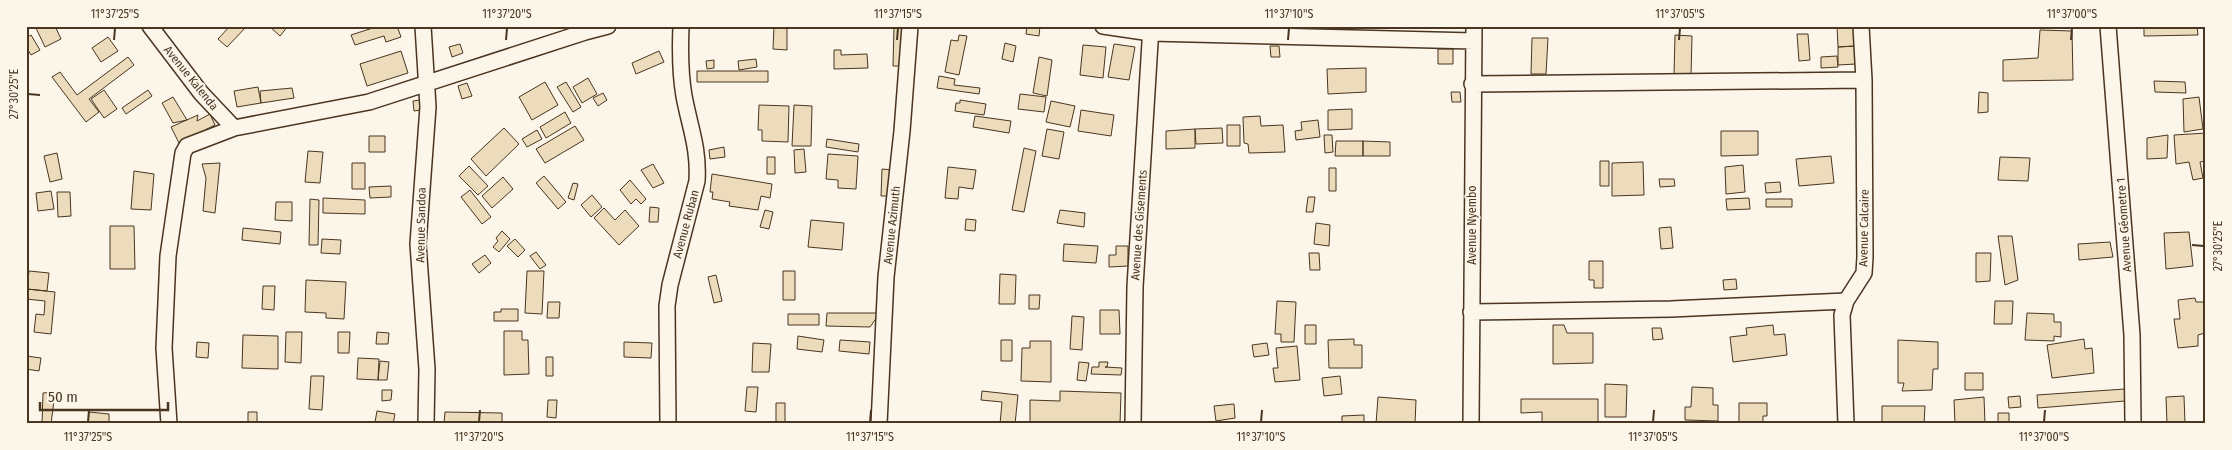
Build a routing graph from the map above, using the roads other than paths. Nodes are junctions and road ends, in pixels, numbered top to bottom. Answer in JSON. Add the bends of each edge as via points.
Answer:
{"nodes":[{"id":1,"x":150,"y":26,"type":"edge"},
{"id":2,"x":423,"y":26,"type":"edge"},
{"id":3,"x":608,"y":26,"type":"edge"},
{"id":4,"x":681,"y":26,"type":"edge"},
{"id":5,"x":910,"y":26,"type":"edge"},
{"id":6,"x":1103,"y":26,"type":"edge"},
{"id":7,"x":1861,"y":26,"type":"edge"},
{"id":8,"x":2108,"y":26,"type":"edge"},
{"id":9,"x":1151,"y":30,"type":"edge"},
{"id":10,"x":1474,"y":34,"type":"edge"},
{"id":11,"x":1864,"y":80,"type":"junction"},
{"id":12,"x":427,"y":84,"type":"junction"},
{"id":13,"x":1472,"y":84,"type":"junction"},
{"id":14,"x":234,"y":128,"type":"junction"},
{"id":15,"x":1846,"y":301,"type":"junction"},
{"id":16,"x":1471,"y":312,"type":"junction"},
{"id":17,"x":169,"y":424,"type":"edge"},
{"id":18,"x":426,"y":424,"type":"edge"},
{"id":19,"x":668,"y":424,"type":"edge"},
{"id":20,"x":879,"y":424,"type":"edge"},
{"id":21,"x":1133,"y":424,"type":"edge"},
{"id":22,"x":1472,"y":424,"type":"edge"},
{"id":23,"x":1846,"y":424,"type":"edge"},
{"id":24,"x":2133,"y":424,"type":"edge"}],
"edges":[{"from":1,"to":14,"type":"street","name":"Avenue Kalenda","via":[[201,93]]},
{"from":2,"to":12,"type":"street","name":"Avenue Sandoa"},
{"from":3,"to":12,"type":"street"},
{"from":4,"to":19,"type":"street","name":"Avenue Ruban","via":[[681,77],[698,163],[697,181],[667,306]]},
{"from":5,"to":20,"type":"street","name":"Avenue Azimuth","via":[[886,277]]},
{"from":6,"to":9,"type":"street"},
{"from":7,"to":11,"type":"street","name":"Avenue Calcaire"},
{"from":8,"to":24,"type":"street","name":"Avenue Géometre 1","via":[[2132,335]]},
{"from":9,"to":10,"type":"street"},
{"from":9,"to":21,"type":"street","name":"Avenue des Gisements","via":[[1135,287]]},
{"from":10,"to":13,"type":"street","name":"Avenue Nyembo"},
{"from":11,"to":13,"type":"street"},
{"from":11,"to":15,"type":"street","name":"Avenue Calcaire","via":[[1864,265],[1861,278]]},
{"from":12,"to":14,"type":"street","via":[[369,102]]},
{"from":12,"to":18,"type":"street","name":"Avenue Sandoa","via":[[418,244],[427,368]]},
{"from":13,"to":16,"type":"street","name":"Avenue Nyembo"},
{"from":14,"to":17,"type":"street","via":[[189,144],[183,153],[168,256],[164,348]]},
{"from":15,"to":16,"type":"street","via":[[1671,310]]},
{"from":15,"to":23,"type":"street","name":"Avenue Calcaire","via":[[1841,330]]},
{"from":16,"to":22,"type":"street","name":"Avenue Nyembo"}]}
